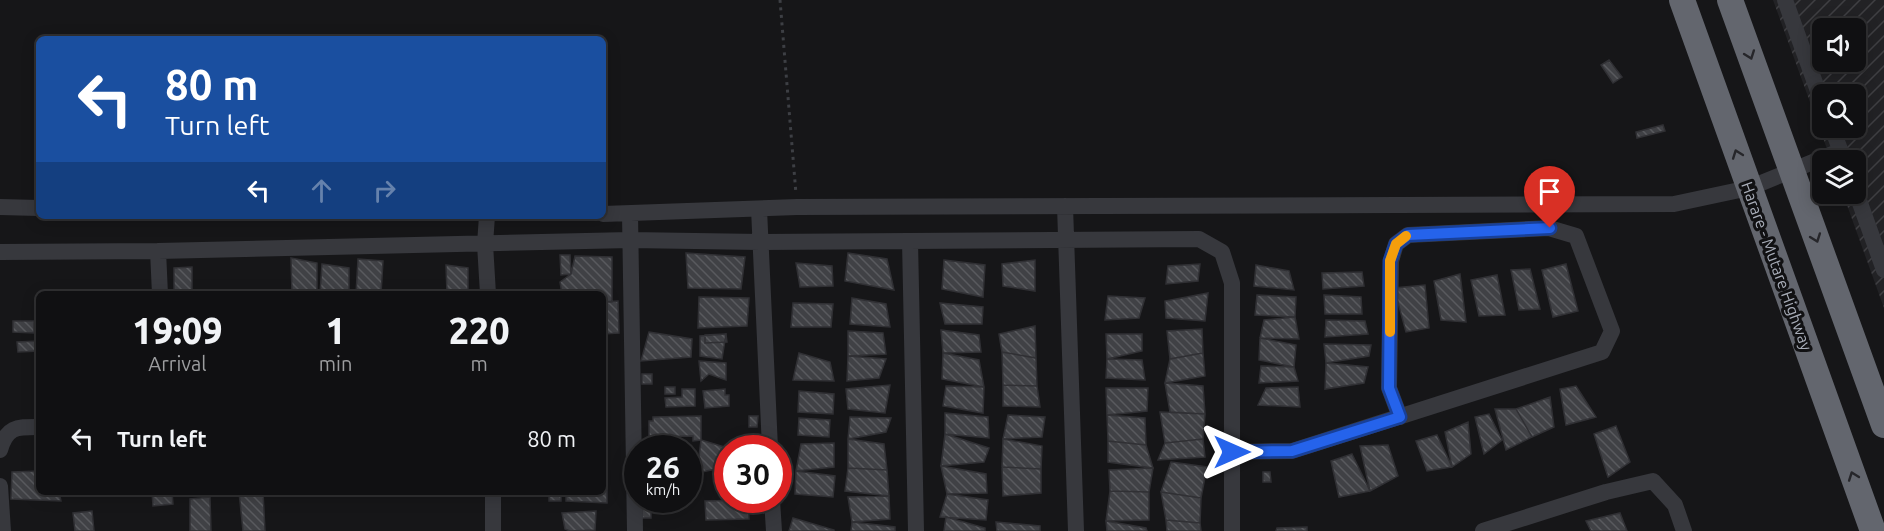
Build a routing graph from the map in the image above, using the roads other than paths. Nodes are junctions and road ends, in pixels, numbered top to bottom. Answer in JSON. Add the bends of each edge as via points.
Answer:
{"nodes":[{"id":1,"x":1682,"y":0,"type":"edge"},
{"id":2,"x":1730,"y":0,"type":"edge"},
{"id":3,"x":1785,"y":0,"type":"edge"},
{"id":4,"x":1815,"y":84,"type":"edge"},
{"id":5,"x":1812,"y":164,"type":"edge"},
{"id":6,"x":1792,"y":170,"type":"junction"},
{"id":7,"x":1749,"y":188,"type":"junction"},
{"id":8,"x":1860,"y":204,"type":"edge"},
{"id":9,"x":1065,"y":206,"type":"junction"},
{"id":10,"x":0,"y":207,"type":"edge"},
{"id":11,"x":36,"y":208,"type":"edge"},
{"id":12,"x":759,"y":209,"type":"junction"},
{"id":13,"x":606,"y":214,"type":"edge"},
{"id":14,"x":630,"y":214,"type":"junction"},
{"id":15,"x":487,"y":219,"type":"edge"},
{"id":16,"x":630,"y":240,"type":"junction"},
{"id":17,"x":1066,"y":240,"type":"junction"},
{"id":18,"x":910,"y":241,"type":"junction"},
{"id":19,"x":760,"y":242,"type":"junction"},
{"id":20,"x":485,"y":244,"type":"junction"},
{"id":21,"x":158,"y":250,"type":"junction"},
{"id":22,"x":0,"y":252,"type":"edge"},
{"id":23,"x":1884,"y":270,"type":"edge"},
{"id":24,"x":160,"y":291,"type":"edge"},
{"id":25,"x":488,"y":291,"type":"edge"},
{"id":26,"x":1400,"y":417,"type":"junction"},
{"id":27,"x":1884,"y":426,"type":"edge"},
{"id":28,"x":36,"y":427,"type":"edge"},
{"id":29,"x":769,"y":435,"type":"edge"},
{"id":30,"x":0,"y":450,"type":"edge"},
{"id":31,"x":1232,"y":452,"type":"junction"},
{"id":32,"x":0,"y":486,"type":"edge"},
{"id":33,"x":494,"y":495,"type":"edge"},
{"id":34,"x":773,"y":513,"type":"edge"},
{"id":35,"x":3,"y":531,"type":"edge"},
{"id":36,"x":493,"y":531,"type":"edge"},
{"id":37,"x":635,"y":531,"type":"edge"},
{"id":38,"x":774,"y":531,"type":"edge"},
{"id":39,"x":916,"y":531,"type":"edge"},
{"id":40,"x":1076,"y":531,"type":"edge"},
{"id":41,"x":1232,"y":531,"type":"edge"},
{"id":42,"x":1484,"y":531,"type":"edge"},
{"id":43,"x":1684,"y":531,"type":"edge"},
{"id":44,"x":1873,"y":531,"type":"edge"}],
"edges":[{"from":7,"to":1,"type":"highway","name":"Harare - Mutare Highway","one_way":true},
{"from":2,"to":6,"type":"highway","one_way":true},
{"from":3,"to":4,"type":"street"},
{"from":5,"to":6,"type":"street"},
{"from":6,"to":7,"type":"street"},
{"from":6,"to":27,"type":"highway","one_way":true},
{"from":7,"to":9,"type":"street","via":[[1674,204]]},
{"from":44,"to":7,"type":"highway","name":"Harare - Mutare Highway","one_way":true},
{"from":8,"to":23,"type":"street"},
{"from":9,"to":12,"type":"street"},
{"from":9,"to":17,"type":"street"},
{"from":10,"to":11,"type":"street"},
{"from":12,"to":14,"type":"street"},
{"from":12,"to":19,"type":"street"},
{"from":13,"to":14,"type":"street"},
{"from":14,"to":16,"type":"street"},
{"from":15,"to":20,"type":"street"},
{"from":16,"to":19,"type":"street"},
{"from":16,"to":20,"type":"street"},
{"from":16,"to":37,"type":"street"},
{"from":17,"to":18,"type":"street"},
{"from":17,"to":31,"type":"street","via":[[1199,239],[1222,252],[1232,283]]},
{"from":17,"to":40,"type":"street"},
{"from":18,"to":19,"type":"street"},
{"from":18,"to":39,"type":"street"},
{"from":19,"to":29,"type":"street"},
{"from":20,"to":21,"type":"street"},
{"from":20,"to":25,"type":"street"},
{"from":21,"to":22,"type":"street"},
{"from":21,"to":24,"type":"street"},
{"from":26,"to":26,"type":"street","via":[[1602,352],[1612,331],[1576,236],[1550,228],[1408,235],[1396,244],[1390,261],[1389,388]]},
{"from":26,"to":31,"type":"street","via":[[1292,451]]},
{"from":28,"to":30,"type":"street","via":[[17,427],[8,432]]},
{"from":31,"to":41,"type":"street"},
{"from":32,"to":35,"type":"street"},
{"from":33,"to":36,"type":"street"},
{"from":34,"to":38,"type":"street"},
{"from":42,"to":43,"type":"street","via":[[1653,481],[1675,505]]}]}
